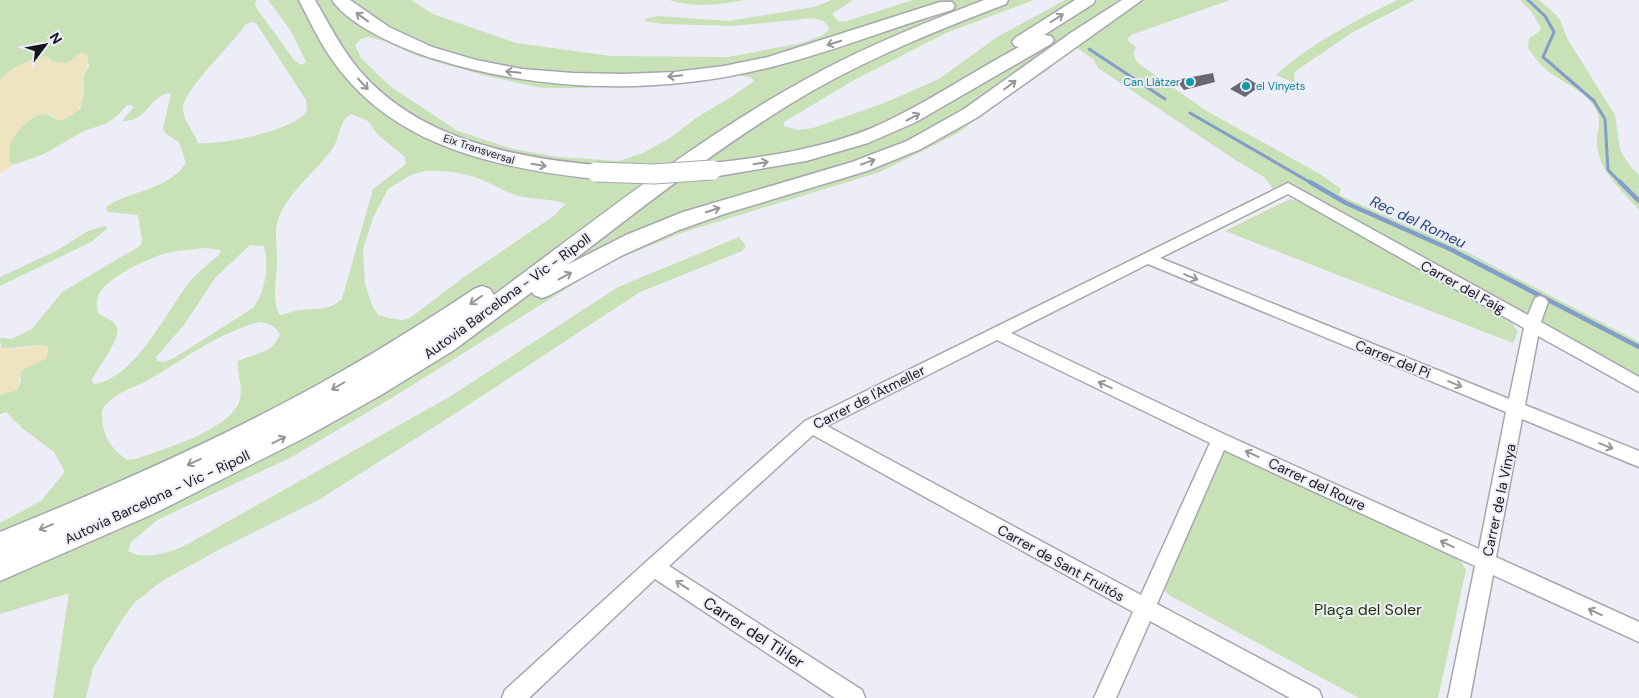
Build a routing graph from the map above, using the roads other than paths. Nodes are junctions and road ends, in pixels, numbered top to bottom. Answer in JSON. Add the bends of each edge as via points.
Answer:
{"nodes":[{"id":1,"x":306,"y":0,"type":"edge"},
{"id":2,"x":340,"y":0,"type":"edge"},
{"id":3,"x":1000,"y":0,"type":"edge"},
{"id":4,"x":1087,"y":0,"type":"edge"},
{"id":5,"x":1114,"y":0,"type":"edge"},
{"id":6,"x":1134,"y":0,"type":"edge"},
{"id":7,"x":955,"y":3,"type":"edge"},
{"id":8,"x":991,"y":69,"type":"junction"},
{"id":9,"x":1288,"y":188,"type":"joint"},
{"id":10,"x":1146,"y":258,"type":"junction"},
{"id":11,"x":1540,"y":302,"type":"dead end"},
{"id":12,"x":1532,"y":326,"type":"junction"},
{"id":13,"x":996,"y":333,"type":"junction"},
{"id":14,"x":446,"y":342,"type":"junction"},
{"id":15,"x":1639,"y":385,"type":"edge"},
{"id":16,"x":1517,"y":409,"type":"junction"},
{"id":17,"x":811,"y":426,"type":"junction"},
{"id":18,"x":1220,"y":440,"type":"junction"},
{"id":19,"x":1639,"y":460,"type":"edge"},
{"id":20,"x":0,"y":546,"type":"edge"},
{"id":21,"x":1486,"y":562,"type":"junction"},
{"id":22,"x":654,"y":566,"type":"junction"},
{"id":23,"x":0,"y":567,"type":"edge"},
{"id":24,"x":1146,"y":609,"type":"junction"},
{"id":25,"x":1639,"y":632,"type":"edge"},
{"id":26,"x":513,"y":698,"type":"edge"},
{"id":27,"x":854,"y":698,"type":"edge"},
{"id":28,"x":1105,"y":698,"type":"edge"},
{"id":29,"x":1311,"y":698,"type":"edge"},
{"id":30,"x":1459,"y":698,"type":"edge"}],
"edges":[{"from":1,"to":8,"type":"highway","name":"Eix Transversal","one_way":true,"bridge":true,"via":[[362,84],[385,105],[416,125],[458,144],[516,162],[596,172],[654,174],[712,170],[780,160],[861,139],[913,117]]},
{"from":7,"to":2,"type":"highway","one_way":true,"via":[[769,62],[668,77],[590,80],[504,71],[444,57],[381,30]]},
{"from":3,"to":14,"type":"highway","name":"Autovia Barcelona - Vic - Ripoll","via":[[906,38],[823,78],[784,101],[710,149]]},
{"from":8,"to":4,"type":"highway","one_way":true,"via":[[1020,43]]},
{"from":5,"to":8,"type":"highway"},
{"from":14,"to":6,"type":"highway","one_way":true,"via":[[485,324],[605,253],[636,239],[709,211],[865,164],[912,146],[998,93],[1065,43]]},
{"from":7,"to":20,"type":"highway","name":"Autovia Barcelona - Vic - Ripoll","one_way":true,"via":[[856,48],[783,87],[700,139],[466,307],[330,391],[200,459]]},
{"from":9,"to":10,"type":"street","name":"Carrer de l'Atmeller"},
{"from":9,"to":12,"type":"street","name":"Carrer del Faig"},
{"from":10,"to":13,"type":"street","name":"Carrer de l'Atmeller"},
{"from":10,"to":16,"type":"street","name":"Carrer del Pi","one_way":true},
{"from":11,"to":12,"type":"street","name":"Carrer de la Vinya"},
{"from":12,"to":15,"type":"street","name":"Carrer del Faig"},
{"from":12,"to":16,"type":"street","name":"Carrer de la Vinya"},
{"from":13,"to":17,"type":"street","name":"Carrer de l'Atmeller"},
{"from":18,"to":13,"type":"street","name":"Carrer del Roure","one_way":true},
{"from":23,"to":14,"type":"highway","name":"Autovia Barcelona - Vic - Ripoll","one_way":true,"via":[[285,437]]},
{"from":16,"to":19,"type":"street","name":"Carrer del Pi","one_way":true},
{"from":16,"to":21,"type":"street","name":"Carrer de la Vinya"},
{"from":17,"to":22,"type":"street","name":"Carrer de l'Atmeller"},
{"from":17,"to":24,"type":"street","name":"Carrer de Sant Fruitós"},
{"from":21,"to":18,"type":"street","name":"Carrer del Roure","one_way":true},
{"from":18,"to":24,"type":"street"},
{"from":25,"to":21,"type":"street","name":"Carrer del Roure","one_way":true},
{"from":21,"to":30,"type":"street","name":"Carrer de la Vinya"},
{"from":22,"to":26,"type":"street","name":"Carrer de l'Atmeller"},
{"from":27,"to":22,"type":"street","name":"Carrer del Til·ler","one_way":true},
{"from":24,"to":28,"type":"street"},
{"from":24,"to":29,"type":"street","name":"Carrer de Sant Fruitós"}]}
